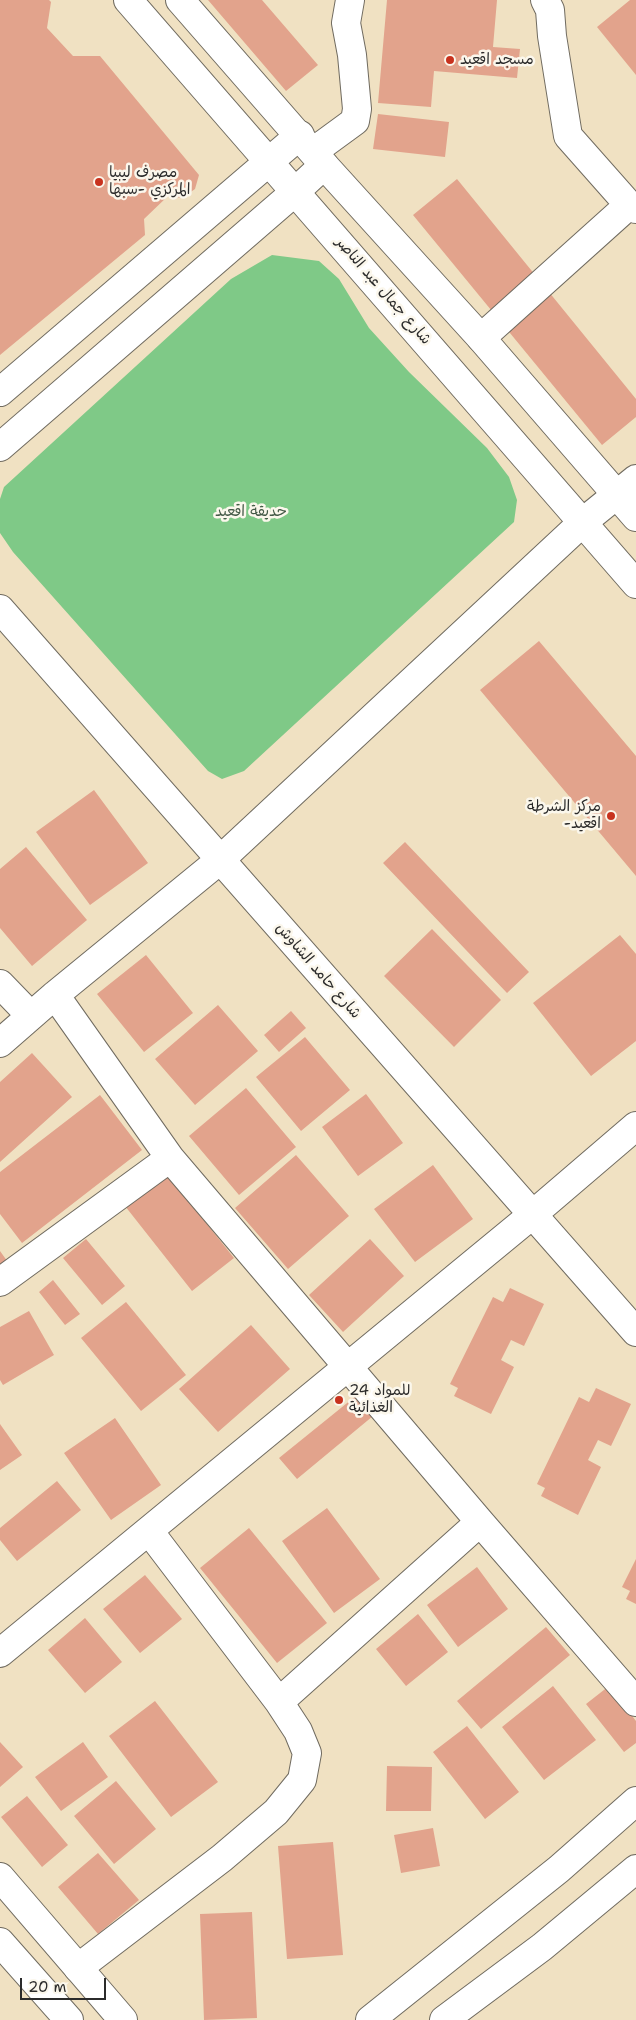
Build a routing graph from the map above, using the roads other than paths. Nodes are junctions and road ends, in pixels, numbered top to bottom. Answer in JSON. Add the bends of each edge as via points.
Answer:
{"nodes":[{"id":1,"x":128,"y":0,"type":"edge"},
{"id":2,"x":180,"y":0,"type":"edge"},
{"id":3,"x":350,"y":0,"type":"edge"},
{"id":4,"x":544,"y":0,"type":"edge"},
{"id":5,"x":312,"y":150,"type":"junction"},
{"id":6,"x":269,"y":162,"type":"junction"},
{"id":7,"x":296,"y":191,"type":"junction"},
{"id":8,"x":632,"y":207,"type":"edge"},
{"id":9,"x":481,"y":338,"type":"junction"},
{"id":10,"x":0,"y":392,"type":"edge"},
{"id":11,"x":0,"y":447,"type":"edge"},
{"id":12,"x":627,"y":487,"type":"edge"},
{"id":13,"x":636,"y":516,"type":"edge"},
{"id":14,"x":583,"y":522,"type":"junction"},
{"id":15,"x":636,"y":584,"type":"edge"},
{"id":16,"x":0,"y":609,"type":"edge"},
{"id":17,"x":220,"y":860,"type":"junction"},
{"id":18,"x":0,"y":984,"type":"edge"},
{"id":19,"x":55,"y":995,"type":"junction"},
{"id":20,"x":31,"y":1016,"type":"junction"},
{"id":21,"x":0,"y":1043,"type":"edge"},
{"id":22,"x":636,"y":1126,"type":"edge"},
{"id":23,"x":170,"y":1158,"type":"junction"},
{"id":24,"x":532,"y":1215,"type":"junction"},
{"id":25,"x":0,"y":1282,"type":"edge"},
{"id":26,"x":636,"y":1332,"type":"edge"},
{"id":27,"x":348,"y":1367,"type":"junction"},
{"id":28,"x":480,"y":1522,"type":"junction"},
{"id":29,"x":149,"y":1531,"type":"junction"},
{"id":30,"x":0,"y":1654,"type":"edge"},
{"id":31,"x":278,"y":1702,"type":"junction"},
{"id":32,"x":636,"y":1702,"type":"edge"},
{"id":33,"x":636,"y":1801,"type":"edge"},
{"id":34,"x":636,"y":1869,"type":"edge"},
{"id":35,"x":0,"y":1877,"type":"edge"},
{"id":36,"x":0,"y":1942,"type":"edge"},
{"id":37,"x":78,"y":1968,"type":"junction"},
{"id":38,"x":69,"y":2020,"type":"edge"},
{"id":39,"x":123,"y":2020,"type":"edge"},
{"id":40,"x":370,"y":2020,"type":"edge"},
{"id":41,"x":444,"y":2020,"type":"edge"}],
"edges":[{"from":1,"to":6,"type":"street","name":"شارع جمال عبد الناصر"},
{"from":2,"to":5,"type":"street"},
{"from":3,"to":5,"type":"street","via":[[346,23],[356,91],[355,122]]},
{"from":4,"to":8,"type":"street","via":[[550,10],[568,136]]},
{"from":5,"to":6,"type":"street"},
{"from":5,"to":7,"type":"street"},
{"from":5,"to":9,"type":"street"},
{"from":6,"to":7,"type":"street","name":"شارع جمال عبد الناصر"},
{"from":6,"to":10,"type":"street"},
{"from":7,"to":11,"type":"street"},
{"from":7,"to":14,"type":"street","name":"شارع جمال عبد الناصر"},
{"from":8,"to":9,"type":"street"},
{"from":9,"to":12,"type":"street"},
{"from":12,"to":13,"type":"street"},
{"from":12,"to":14,"type":"street"},
{"from":14,"to":15,"type":"street","name":"شارع جمال عبد الناصر"},
{"from":14,"to":17,"type":"street"},
{"from":16,"to":17,"type":"street","name":"شارع حامد الشاوش"},
{"from":17,"to":19,"type":"street"},
{"from":17,"to":24,"type":"street","name":"شارع حامد الشاوش"},
{"from":18,"to":20,"type":"street"},
{"from":19,"to":20,"type":"street"},
{"from":19,"to":23,"type":"street"},
{"from":20,"to":21,"type":"street"},
{"from":22,"to":24,"type":"street"},
{"from":23,"to":25,"type":"street"},
{"from":23,"to":27,"type":"street"},
{"from":24,"to":26,"type":"street","name":"شارع حامد الشاوش"},
{"from":24,"to":27,"type":"street"},
{"from":27,"to":28,"type":"street"},
{"from":27,"to":29,"type":"street"},
{"from":28,"to":31,"type":"street"},
{"from":28,"to":32,"type":"street"},
{"from":29,"to":30,"type":"street"},
{"from":29,"to":31,"type":"street"},
{"from":31,"to":37,"type":"street","via":[[298,1730],[307,1752],[302,1780],[276,1812],[222,1858]]},
{"from":33,"to":40,"type":"street","via":[[559,1869]]},
{"from":34,"to":41,"type":"street","via":[[542,1947]]},
{"from":35,"to":37,"type":"street"},
{"from":36,"to":38,"type":"street"},
{"from":37,"to":39,"type":"street"}]}
